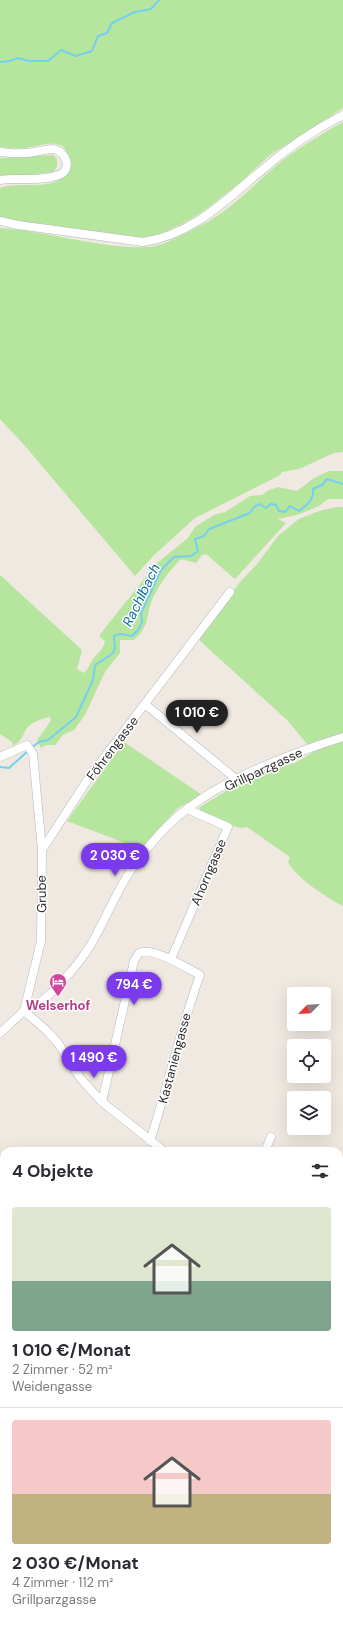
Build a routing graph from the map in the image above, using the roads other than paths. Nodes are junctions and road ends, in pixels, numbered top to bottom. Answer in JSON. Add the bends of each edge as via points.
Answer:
{"nodes":[{"id":1,"x":343,"y":115,"type":"edge"},
{"id":2,"x":0,"y":152,"type":"edge"},
{"id":3,"x":0,"y":180,"type":"edge"},
{"id":4,"x":0,"y":221,"type":"edge"},
{"id":5,"x":230,"y":592,"type":"dead end"},
{"id":6,"x":146,"y":705,"type":"junction"},
{"id":7,"x":343,"y":737,"type":"edge"},
{"id":8,"x":0,"y":757,"type":"edge"},
{"id":9,"x":236,"y":779,"type":"junction"},
{"id":10,"x":187,"y":809,"type":"junction"},
{"id":11,"x":42,"y":850,"type":"junction"},
{"id":12,"x":171,"y":959,"type":"junction"},
{"id":13,"x":24,"y":1011,"type":"junction"},
{"id":14,"x":0,"y":1033,"type":"edge"},
{"id":15,"x":102,"y":1102,"type":"junction"},
{"id":16,"x":271,"y":1137,"type":"dead end"},
{"id":17,"x":150,"y":1141,"type":"junction"},
{"id":18,"x":158,"y":1147,"type":"edge"},
{"id":19,"x":267,"y":1147,"type":"edge"}],
"edges":[{"from":1,"to":4,"type":"street","via":[[286,152],[223,204],[182,230],[160,239],[143,242]]},
{"from":2,"to":3,"type":"street","via":[[24,154],[53,149],[62,152],[67,160],[66,169],[60,175]]},
{"from":5,"to":6,"type":"street","name":"Föhrengasse"},
{"from":6,"to":9,"type":"street"},
{"from":6,"to":11,"type":"street","name":"Föhrengasse","via":[[90,776]]},
{"from":7,"to":9,"type":"street","name":"Grillparzgasse","via":[[305,749]]},
{"from":8,"to":11,"type":"street","name":"Grube","via":[[27,744],[33,754]]},
{"from":9,"to":10,"type":"street","name":"Grillparzgasse"},
{"from":10,"to":12,"type":"street","name":"Ahorngasse","via":[[228,827]]},
{"from":10,"to":13,"type":"street","name":"Grillparzgasse","via":[[134,866],[74,969],[50,995]]},
{"from":11,"to":13,"type":"street","name":"Grube","via":[[40,941]]},
{"from":12,"to":15,"type":"street","via":[[146,951],[139,953],[134,961]]},
{"from":12,"to":17,"type":"street","name":"Kastaniengasse","via":[[200,975],[184,1019],[166,1093]]},
{"from":13,"to":14,"type":"street"},
{"from":13,"to":15,"type":"street","via":[[58,1043],[81,1080]]},
{"from":15,"to":17,"type":"street"},
{"from":16,"to":19,"type":"street"},
{"from":17,"to":18,"type":"street"}]}
